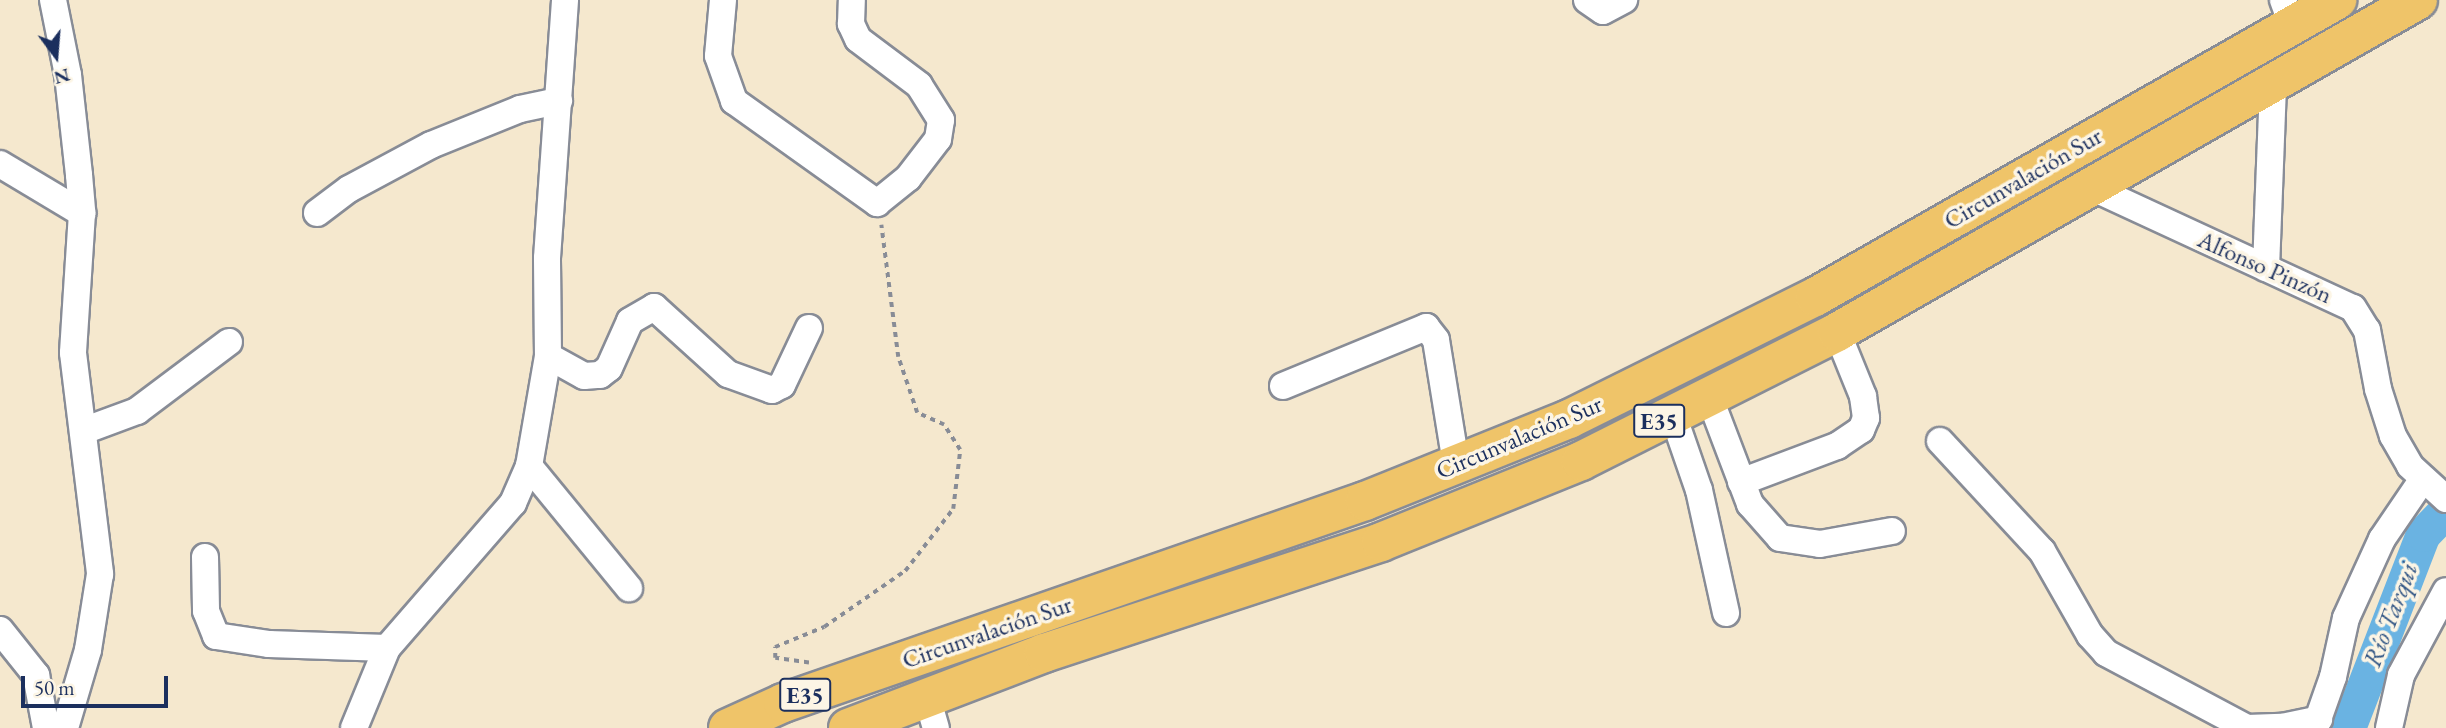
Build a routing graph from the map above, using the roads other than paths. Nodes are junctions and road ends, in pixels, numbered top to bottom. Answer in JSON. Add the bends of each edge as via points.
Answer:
{"nodes":[{"id":1,"x":52,"y":0,"type":"edge"},
{"id":2,"x":565,"y":0,"type":"edge"},
{"id":3,"x":723,"y":0,"type":"edge"},
{"id":4,"x":852,"y":0,"type":"edge"},
{"id":5,"x":1587,"y":0,"type":"edge"},
{"id":6,"x":1624,"y":0,"type":"edge"},
{"id":7,"x":2337,"y":0,"type":"edge"},
{"id":8,"x":2418,"y":0,"type":"edge"},
{"id":9,"x":2288,"y":13,"type":"edge"},
{"id":10,"x":2273,"y":84,"type":"junction"},
{"id":11,"x":559,"y":101,"type":"junction"},
{"id":12,"x":0,"y":164,"type":"edge"},
{"id":13,"x":2093,"y":188,"type":"junction"},
{"id":14,"x":82,"y":213,"type":"junction"},
{"id":15,"x":317,"y":213,"type":"dead end"},
{"id":16,"x":2266,"y":268,"type":"junction"},
{"id":17,"x":808,"y":328,"type":"dead end"},
{"id":18,"x":1837,"y":332,"type":"junction"},
{"id":19,"x":229,"y":342,"type":"dead end"},
{"id":20,"x":548,"y":356,"type":"junction"},
{"id":21,"x":1283,"y":386,"type":"dead end"},
{"id":22,"x":1709,"y":396,"type":"junction"},
{"id":23,"x":1673,"y":415,"type":"junction"},
{"id":24,"x":83,"y":431,"type":"junction"},
{"id":25,"x":1940,"y":441,"type":"dead end"},
{"id":26,"x":1456,"y":464,"type":"junction"},
{"id":27,"x":529,"y":466,"type":"junction"},
{"id":28,"x":1741,"y":482,"type":"junction"},
{"id":29,"x":2436,"y":491,"type":"edge"},
{"id":30,"x":1892,"y":531,"type":"dead end"},
{"id":31,"x":205,"y":556,"type":"dead end"},
{"id":32,"x":629,"y":589,"type":"dead end"},
{"id":33,"x":2446,"y":592,"type":"edge"},
{"id":34,"x":1726,"y":613,"type":"dead end"},
{"id":35,"x":0,"y":630,"type":"edge"},
{"id":36,"x":387,"y":648,"type":"junction"},
{"id":37,"x":932,"y":712,"type":"edge"},
{"id":38,"x":2317,"y":723,"type":"edge"},
{"id":39,"x":46,"y":728,"type":"edge"},
{"id":40,"x":65,"y":728,"type":"edge"},
{"id":41,"x":354,"y":728,"type":"edge"},
{"id":42,"x":728,"y":728,"type":"edge"},
{"id":43,"x":848,"y":728,"type":"edge"},
{"id":44,"x":2389,"y":728,"type":"edge"}],
"edges":[{"from":1,"to":14,"type":"street","via":[[68,75]]},
{"from":2,"to":11,"type":"street"},
{"from":3,"to":4,"type":"street","via":[[718,56],[734,101],[877,203],[908,178],[938,139],[941,120],[919,85],[858,39],[851,24]]},
{"from":5,"to":6,"type":"street","via":[[1603,11]]},
{"from":7,"to":9,"type":"highway","name":"Circunvalación Sur","number":"E35"},
{"from":8,"to":10,"type":"highway","name":"Circunvalación Sur","number":"E35"},
{"from":9,"to":26,"type":"highway","name":"Circunvalación Sur","number":"E35","via":[[1815,297],[1569,419]]},
{"from":10,"to":13,"type":"highway","name":"Circunvalación Sur","number":"E35"},
{"from":10,"to":16,"type":"street"},
{"from":11,"to":15,"type":"street","via":[[520,108],[431,145],[349,189]]},
{"from":11,"to":20,"type":"street","via":[[547,258]]},
{"from":12,"to":14,"type":"street"},
{"from":13,"to":16,"type":"street","name":"Alfonso Pinzón"},
{"from":13,"to":18,"type":"highway","name":"Circunvalación Sur","number":"E35"},
{"from":14,"to":24,"type":"street","via":[[73,353]]},
{"from":16,"to":29,"type":"street","name":"Alfonso Pinzón","via":[[2353,308],[2367,330],[2393,436]]},
{"from":17,"to":20,"type":"street","via":[[782,385],[772,390],[728,374],[654,307],[630,321],[609,368],[600,375],[584,376]]},
{"from":18,"to":22,"type":"highway","name":"Circunvalación Sur","number":"E35"},
{"from":18,"to":28,"type":"street","via":[[1863,396],[1866,418],[1861,430],[1837,446]]},
{"from":19,"to":24,"type":"street","via":[[137,411]]},
{"from":20,"to":27,"type":"street"},
{"from":21,"to":26,"type":"street","via":[[1426,327],[1436,341]]},
{"from":22,"to":23,"type":"highway","name":"Circunvalación Sur","number":"E35"},
{"from":22,"to":28,"type":"street"},
{"from":23,"to":34,"type":"street","via":[[1699,490]]},
{"from":23,"to":37,"type":"highway","name":"Circunvalación Sur","number":"E35","via":[[1581,461],[1381,542]]},
{"from":24,"to":40,"type":"street","via":[[100,574],[88,650]]},
{"from":25,"to":38,"type":"street","via":[[2042,551],[2090,635],[2106,653],[2247,728]]},
{"from":26,"to":42,"type":"highway","name":"Circunvalación Sur","number":"E35","via":[[783,703]]},
{"from":27,"to":32,"type":"street"},
{"from":27,"to":36,"type":"street","via":[[513,503]]},
{"from":28,"to":30,"type":"street","via":[[1750,505],[1780,538],[1820,544]]},
{"from":29,"to":38,"type":"street","via":[[2382,539],[2346,618]]},
{"from":31,"to":36,"type":"street","via":[[206,611],[216,636],[269,644]]},
{"from":33,"to":44,"type":"street","via":[[2401,675]]},
{"from":35,"to":39,"type":"street","via":[[36,675]]},
{"from":36,"to":41,"type":"street"},
{"from":37,"to":43,"type":"highway","name":"Circunvalación Sur","number":"E35"}]}
